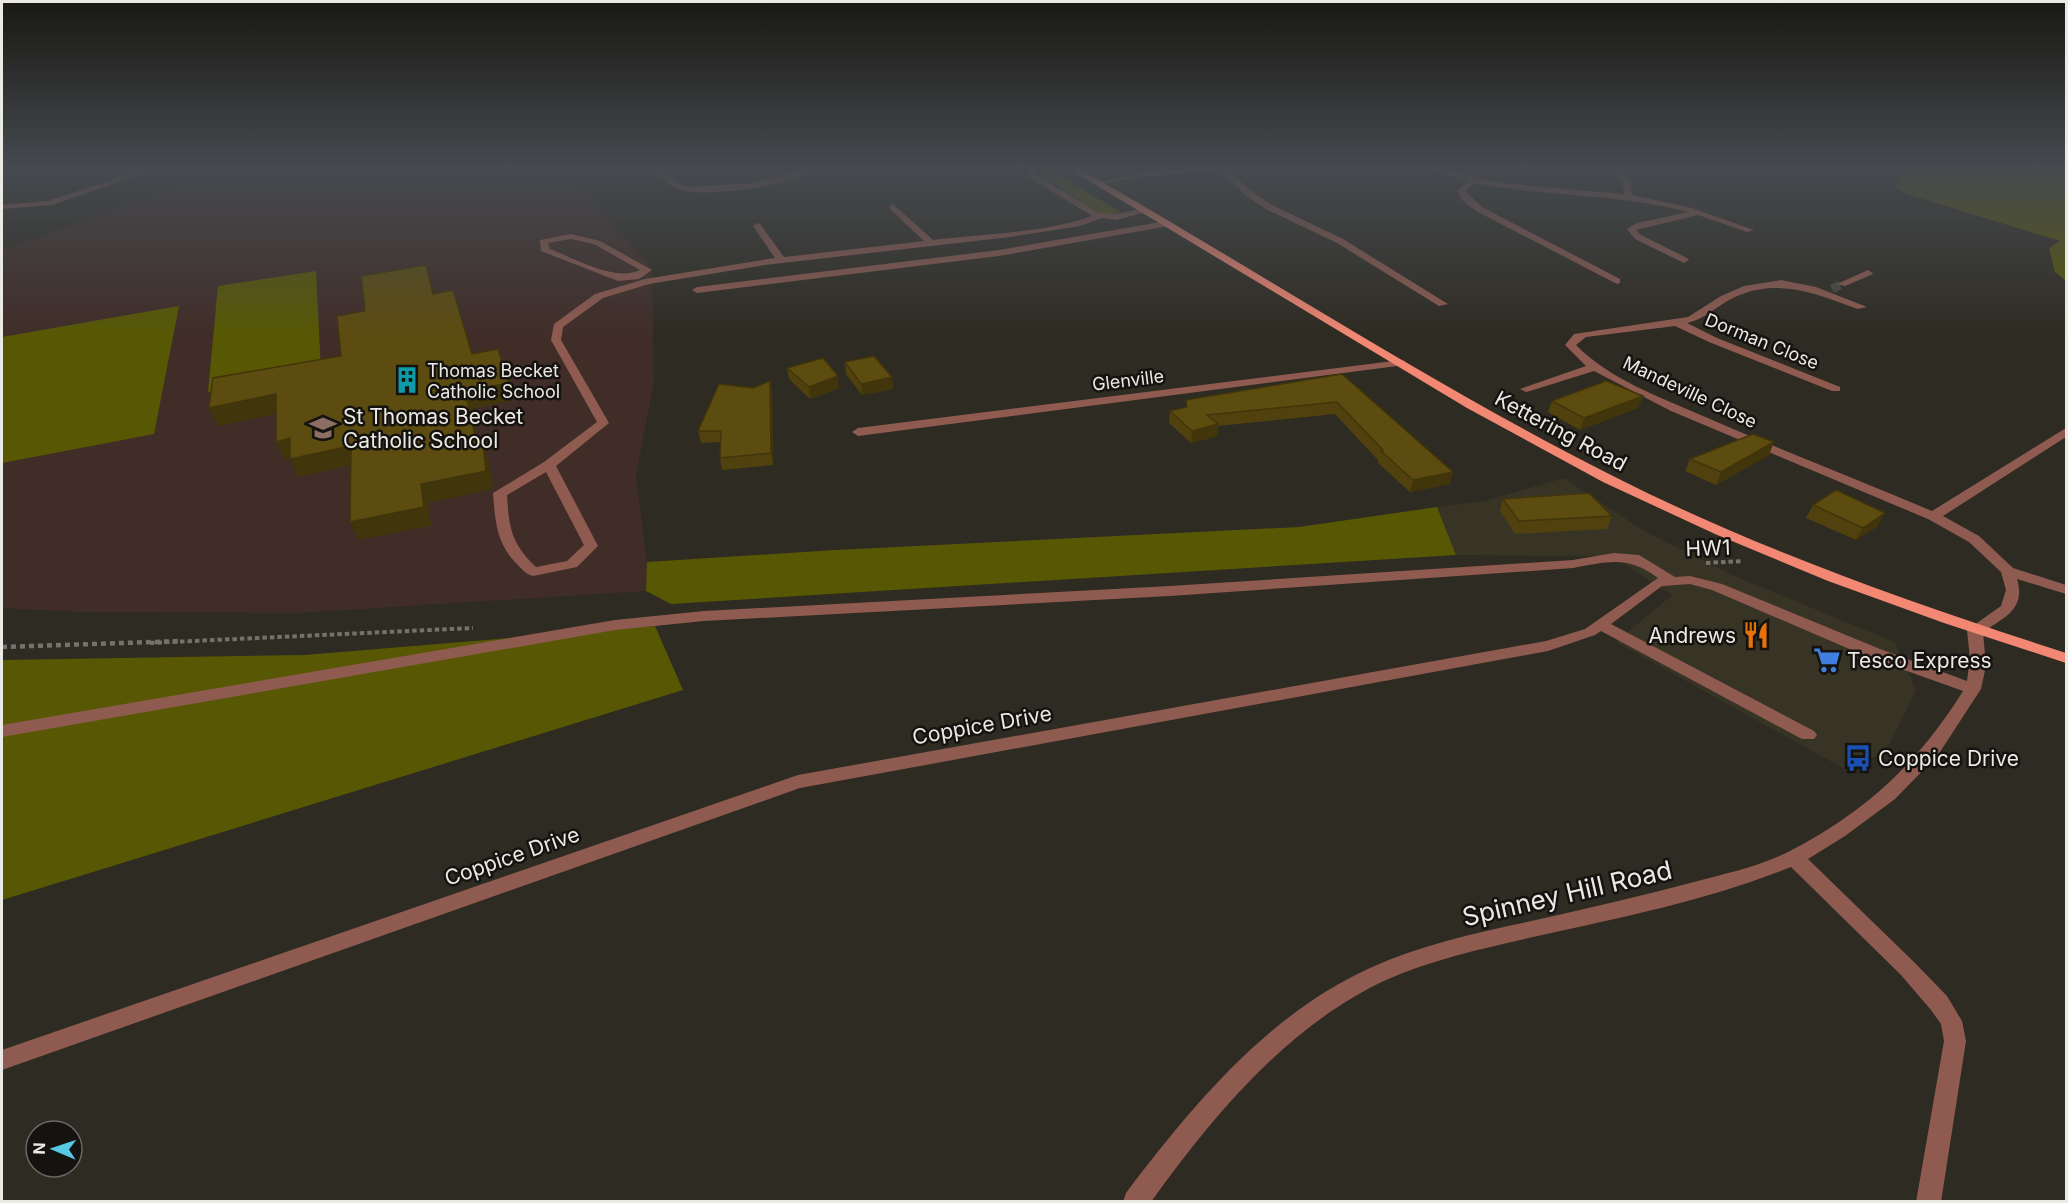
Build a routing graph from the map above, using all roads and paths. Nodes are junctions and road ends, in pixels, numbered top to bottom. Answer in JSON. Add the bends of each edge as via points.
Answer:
{"nodes":[{"id":1,"x":910,"y":223,"type":"edge"},
{"id":2,"x":1071,"y":223,"type":"edge"},
{"id":3,"x":1303,"y":223,"type":"edge"},
{"id":4,"x":1506,"y":223,"type":"edge"},
{"id":5,"x":1648,"y":223,"type":"edge"},
{"id":6,"x":1731,"y":223,"type":"edge"},
{"id":7,"x":1166,"y":224,"type":"joint"},
{"id":8,"x":757,"y":226,"type":"dead end"},
{"id":9,"x":1750,"y":230,"type":"dead end"},
{"id":10,"x":931,"y":243,"type":"junction"},
{"id":11,"x":782,"y":260,"type":"junction"},
{"id":12,"x":1684,"y":260,"type":"dead end"},
{"id":13,"x":1868,"y":273,"type":"dead end"},
{"id":14,"x":632,"y":281,"type":"junction"},
{"id":15,"x":1617,"y":281,"type":"dead end"},
{"id":16,"x":1842,"y":284,"type":"tunnel mouth"},
{"id":17,"x":697,"y":290,"type":"dead end"},
{"id":18,"x":1443,"y":304,"type":"dead end"},
{"id":19,"x":1862,"y":307,"type":"dead end"},
{"id":20,"x":1676,"y":322,"type":"junction"},
{"id":21,"x":1401,"y":363,"type":"junction"},
{"id":22,"x":1594,"y":367,"type":"junction"},
{"id":23,"x":1526,"y":389,"type":"dead end"},
{"id":24,"x":1836,"y":389,"type":"dead end"},
{"id":25,"x":858,"y":432,"type":"dead end"},
{"id":26,"x":2067,"y":432,"type":"edge"},
{"id":27,"x":549,"y":465,"type":"junction"},
{"id":28,"x":1933,"y":516,"type":"junction"},
{"id":29,"x":1761,"y":549,"type":"junction"},
{"id":30,"x":1696,"y":564,"type":"dead end"},
{"id":31,"x":2008,"y":571,"type":"junction"},
{"id":32,"x":1670,"y":580,"type":"junction"},
{"id":33,"x":2067,"y":590,"type":"edge"},
{"id":34,"x":1602,"y":625,"type":"junction"},
{"id":35,"x":1975,"y":630,"type":"junction"},
{"id":36,"x":2067,"y":658,"type":"edge"},
{"id":37,"x":1973,"y":689,"type":"junction"},
{"id":38,"x":2,"y":731,"type":"edge"},
{"id":39,"x":1808,"y":735,"type":"dead end"},
{"id":40,"x":1793,"y":858,"type":"junction"},
{"id":41,"x":2,"y":1060,"type":"edge"},
{"id":42,"x":1135,"y":1202,"type":"edge"},
{"id":43,"x":1928,"y":1202,"type":"edge"}],
"edges":[{"from":1,"to":10,"type":"street"},
{"from":2,"to":10,"type":"street"},
{"from":3,"to":18,"type":"street","via":[[1387,267]]},
{"from":4,"to":15,"type":"street"},
{"from":5,"to":12,"type":"street","via":[[1631,232]]},
{"from":6,"to":9,"type":"street"},
{"from":7,"to":17,"type":"street","via":[[1019,250]]},
{"from":7,"to":21,"type":"main road","name":"Kettering Road"},
{"from":8,"to":11,"type":"street"},
{"from":10,"to":11,"type":"street"},
{"from":11,"to":14,"type":"street"},
{"from":13,"to":16,"type":"street"},
{"from":14,"to":14,"type":"street","via":[[546,251],[543,242],[566,236],[591,239],[647,270]]},
{"from":14,"to":27,"type":"street","via":[[599,296],[558,326],[556,339],[603,423]]},
{"from":19,"to":20,"type":"street","name":"Mandeville Close","via":[[1827,291],[1792,283],[1761,284],[1730,295],[1703,315]]},
{"from":20,"to":22,"type":"street","name":"Mandeville Close","via":[[1578,336],[1570,345],[1571,350]]},
{"from":20,"to":24,"type":"street","name":"Dorman Close"},
{"from":21,"to":25,"type":"street","name":"Glenville"},
{"from":21,"to":29,"type":"main road","name":"Kettering Road","via":[[1607,479]]},
{"from":22,"to":23,"type":"street"},
{"from":22,"to":28,"type":"street","name":"Mandeville Close","via":[[1666,405]]},
{"from":26,"to":28,"type":"street"},
{"from":27,"to":27,"type":"street","via":[[591,546],[572,564],[533,572],[510,551],[501,520],[500,493]]},
{"from":28,"to":31,"type":"street","name":"Mandeville Close","via":[[1974,539]]},
{"from":29,"to":30,"type":"path","name":"HW1","via":[[1741,562]]},
{"from":29,"to":35,"type":"main road","name":"Kettering Road"},
{"from":31,"to":33,"type":"street"},
{"from":31,"to":35,"type":"street","via":[[2013,590],[2008,608]]},
{"from":32,"to":34,"type":"street","name":"Coppice Drive","via":[[1649,587]]},
{"from":32,"to":37,"type":"street","name":"Coppice Drive","via":[[1718,587]]},
{"from":32,"to":38,"type":"street","via":[[1631,555],[1573,564],[704,616],[604,627]]},
{"from":34,"to":39,"type":"street"},
{"from":34,"to":41,"type":"street","name":"Coppice Drive","via":[[1548,646],[798,782]]},
{"from":35,"to":36,"type":"main road","name":"Kettering Road"},
{"from":35,"to":37,"type":"street","name":"Spinney Hill Road","via":[[1979,661]]},
{"from":37,"to":40,"type":"street","name":"Spinney Hill Road","via":[[1917,769],[1861,815]]},
{"from":40,"to":42,"type":"street","name":"Spinney Hill Road","via":[[1642,904],[1416,958],[1359,984],[1306,1018],[1247,1066],[1158,1169]]},
{"from":40,"to":43,"type":"street","via":[[1908,969],[1951,1021],[1952,1063]]}]}
